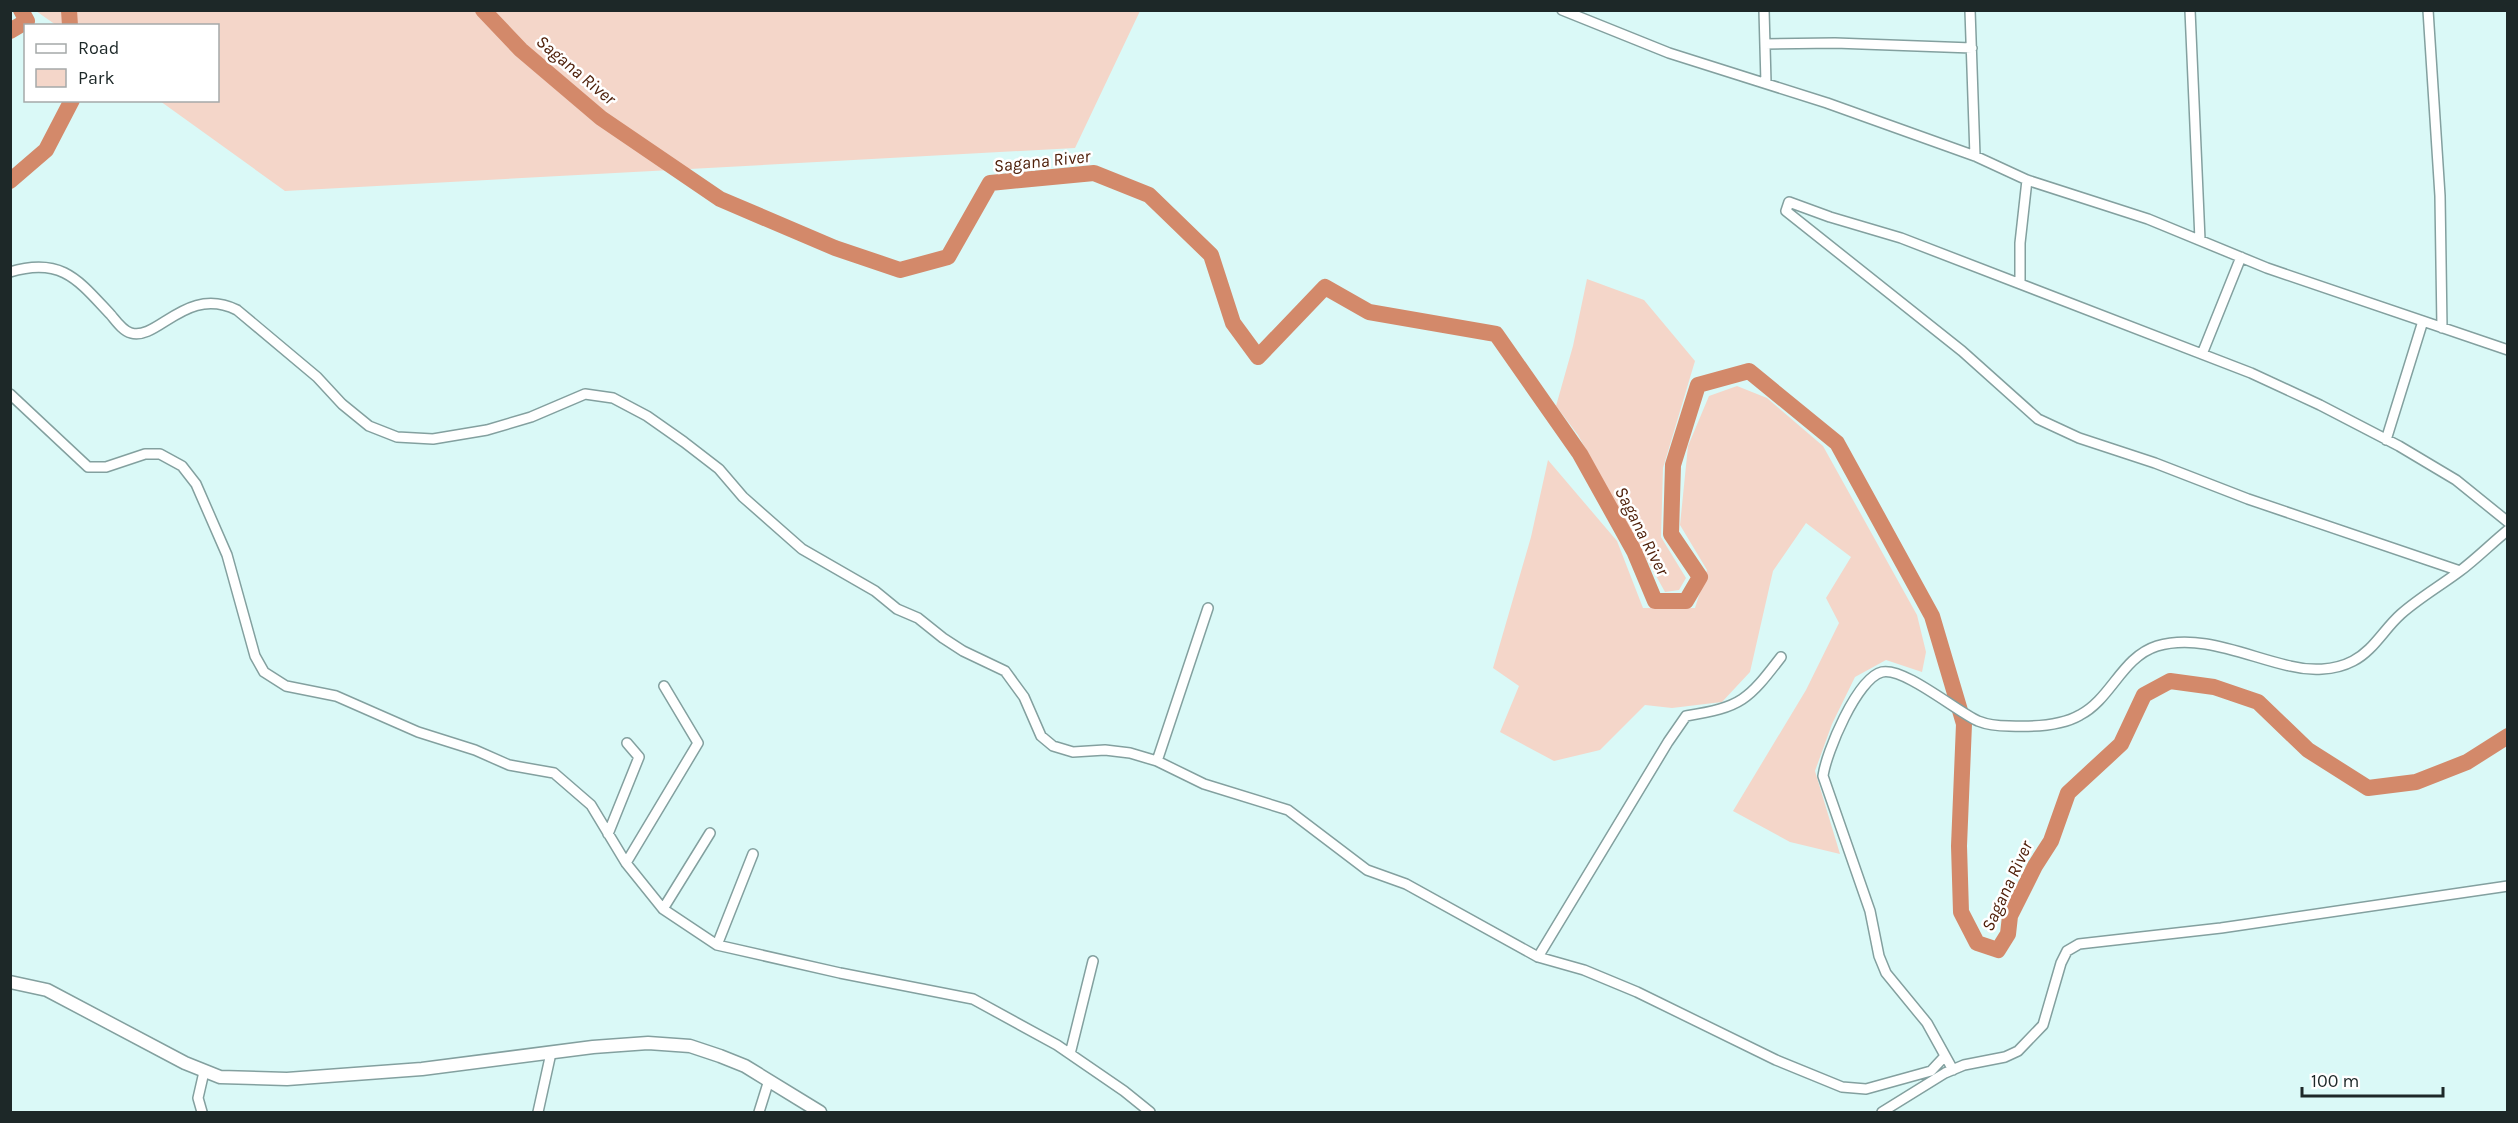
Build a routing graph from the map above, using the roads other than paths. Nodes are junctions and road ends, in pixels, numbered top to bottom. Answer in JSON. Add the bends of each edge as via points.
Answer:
{"nodes":[{"id":1,"x":1562,"y":10,"type":"edge"},
{"id":2,"x":1764,"y":10,"type":"edge"},
{"id":3,"x":1970,"y":10,"type":"edge"},
{"id":4,"x":2190,"y":10,"type":"edge"},
{"id":5,"x":2428,"y":10,"type":"edge"},
{"id":6,"x":1765,"y":44,"type":"junction"},
{"id":7,"x":1972,"y":48,"type":"junction"},
{"id":8,"x":1766,"y":83,"type":"junction"},
{"id":9,"x":1975,"y":156,"type":"junction"},
{"id":10,"x":2027,"y":180,"type":"junction"},
{"id":11,"x":2200,"y":240,"type":"junction"},
{"id":12,"x":2241,"y":257,"type":"junction"},
{"id":13,"x":10,"y":272,"type":"edge"},
{"id":14,"x":2020,"y":283,"type":"junction"},
{"id":15,"x":2423,"y":321,"type":"junction"},
{"id":16,"x":2442,"y":328,"type":"junction"},
{"id":17,"x":2508,"y":350,"type":"edge"},
{"id":18,"x":2202,"y":354,"type":"junction"},
{"id":19,"x":10,"y":394,"type":"edge"},
{"id":20,"x":2386,"y":440,"type":"junction"},
{"id":21,"x":2508,"y":522,"type":"edge"},
{"id":22,"x":2508,"y":530,"type":"edge"},
{"id":23,"x":2460,"y":571,"type":"junction"},
{"id":24,"x":1208,"y":608,"type":"dead end"},
{"id":25,"x":1781,"y":657,"type":"dead end"},
{"id":26,"x":664,"y":686,"type":"dead end"},
{"id":27,"x":627,"y":743,"type":"dead end"},
{"id":28,"x":1157,"y":761,"type":"junction"},
{"id":29,"x":710,"y":833,"type":"dead end"},
{"id":30,"x":608,"y":834,"type":"junction"},
{"id":31,"x":753,"y":854,"type":"dead end"},
{"id":32,"x":626,"y":863,"type":"junction"},
{"id":33,"x":2508,"y":886,"type":"edge"},
{"id":34,"x":663,"y":909,"type":"junction"},
{"id":35,"x":717,"y":945,"type":"junction"},
{"id":36,"x":1538,"y":957,"type":"junction"},
{"id":37,"x":1093,"y":961,"type":"dead end"},
{"id":38,"x":10,"y":982,"type":"edge"},
{"id":39,"x":550,"y":1053,"type":"junction"},
{"id":40,"x":1070,"y":1054,"type":"junction"},
{"id":41,"x":1945,"y":1056,"type":"junction"},
{"id":42,"x":1953,"y":1070,"type":"junction"},
{"id":43,"x":204,"y":1072,"type":"junction"},
{"id":44,"x":769,"y":1080,"type":"junction"},
{"id":45,"x":202,"y":1113,"type":"edge"},
{"id":46,"x":538,"y":1113,"type":"edge"},
{"id":47,"x":759,"y":1113,"type":"edge"},
{"id":48,"x":820,"y":1113,"type":"edge"},
{"id":49,"x":1150,"y":1113,"type":"edge"},
{"id":50,"x":1882,"y":1113,"type":"edge"}],
"edges":[{"from":1,"to":8,"type":"street","via":[[1669,53]]},
{"from":2,"to":6,"type":"street"},
{"from":3,"to":7,"type":"street"},
{"from":4,"to":11,"type":"street"},
{"from":5,"to":16,"type":"street","via":[[2440,196]]},
{"from":6,"to":7,"type":"street"},
{"from":6,"to":8,"type":"street"},
{"from":7,"to":9,"type":"street"},
{"from":8,"to":9,"type":"street"},
{"from":9,"to":10,"type":"street"},
{"from":10,"to":11,"type":"street"},
{"from":10,"to":14,"type":"street"},
{"from":11,"to":12,"type":"street"},
{"from":12,"to":15,"type":"street"},
{"from":12,"to":18,"type":"street"},
{"from":13,"to":28,"type":"street","via":[[43,265],[62,272],[89,290],[130,333],[142,333],[201,304],[225,304],[317,376],[369,426],[397,437],[433,439],[488,430],[585,394],[613,398],[684,441],[802,549],[897,609],[918,618],[963,651],[1005,671],[1024,697],[1041,736],[1053,746],[1073,752],[1130,753]]},
{"from":14,"to":18,"type":"street"},
{"from":14,"to":23,"type":"street","via":[[1901,238],[1789,202],[1786,211],[1962,351],[2038,419],[2079,438],[2248,499]]},
{"from":15,"to":16,"type":"street"},
{"from":15,"to":20,"type":"street"},
{"from":16,"to":17,"type":"street"},
{"from":18,"to":20,"type":"street","via":[[2291,391]]},
{"from":19,"to":30,"type":"street","via":[[88,467],[106,467],[145,454],[160,454],[182,466],[196,484],[227,555],[255,656],[264,672],[286,686],[336,696],[418,732],[509,765],[554,773],[591,805]]},
{"from":20,"to":21,"type":"street","via":[[2456,480]]},
{"from":22,"to":23,"type":"street"},
{"from":23,"to":41,"type":"street","via":[[2399,615],[2352,662],[2334,668],[2309,669],[2214,646],[2165,644],[2142,653],[2079,716],[2026,726],[1979,721],[1905,677],[1884,672],[1875,675],[1842,722],[1823,776],[1870,911],[1886,973],[1927,1023]]},
{"from":24,"to":28,"type":"street"},
{"from":25,"to":36,"type":"street","via":[[1754,692],[1734,705],[1686,716]]},
{"from":26,"to":32,"type":"street","via":[[698,743]]},
{"from":27,"to":30,"type":"street","via":[[639,757]]},
{"from":28,"to":36,"type":"street","via":[[1204,784],[1288,810],[1367,870],[1406,884]]},
{"from":29,"to":34,"type":"street"},
{"from":30,"to":32,"type":"street"},
{"from":31,"to":35,"type":"street"},
{"from":32,"to":34,"type":"street"},
{"from":33,"to":42,"type":"street","via":[[2243,926],[2079,944],[2067,951],[2043,1025],[2029,1041],[2004,1057]]},
{"from":34,"to":35,"type":"street"},
{"from":35,"to":40,"type":"street","via":[[973,999]]},
{"from":36,"to":41,"type":"street","via":[[1616,983],[1776,1060],[1842,1087],[1866,1089],[1931,1071]]},
{"from":37,"to":40,"type":"street"},
{"from":38,"to":43,"type":"street","via":[[48,990]]},
{"from":39,"to":43,"type":"street","via":[[422,1069],[287,1079],[220,1077]]},
{"from":39,"to":44,"type":"street","via":[[648,1043],[690,1046],[745,1066]]},
{"from":39,"to":46,"type":"street"},
{"from":40,"to":49,"type":"street"},
{"from":41,"to":42,"type":"street"},
{"from":42,"to":50,"type":"street"},
{"from":43,"to":45,"type":"street","via":[[198,1098]]},
{"from":44,"to":47,"type":"street"},
{"from":44,"to":48,"type":"street"}]}
